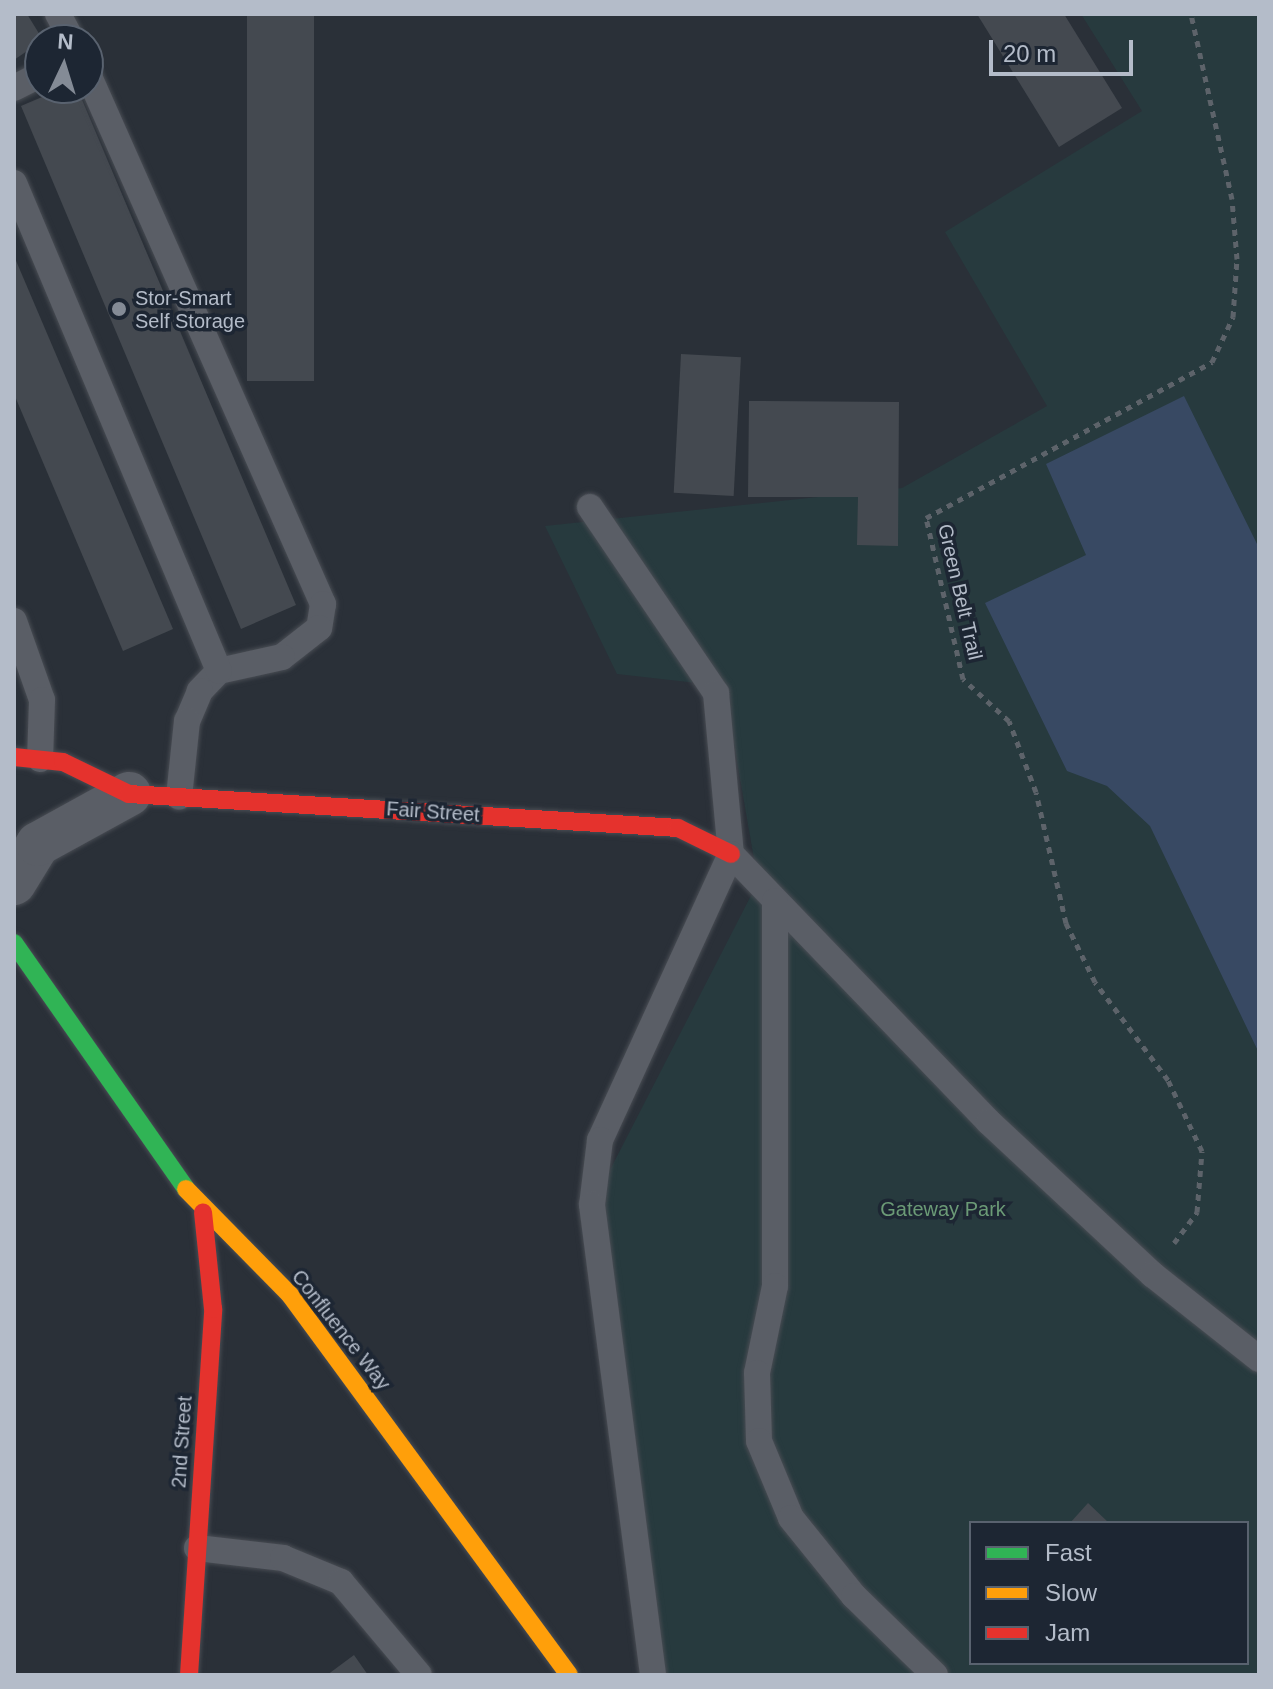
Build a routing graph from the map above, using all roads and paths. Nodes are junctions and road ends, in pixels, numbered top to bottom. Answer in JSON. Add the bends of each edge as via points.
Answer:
{"nodes":[{"id":1,"x":1191,"y":14,"type":"edge"},
{"id":2,"x":101,"y":104,"type":"edge"},
{"id":3,"x":14,"y":183,"type":"edge"},
{"id":4,"x":590,"y":507,"type":"dead end"},
{"id":5,"x":14,"y":621,"type":"edge"},
{"id":6,"x":219,"y":671,"type":"junction"},
{"id":7,"x":26,"y":675,"type":"edge"},
{"id":8,"x":27,"y":758,"type":"edge"},
{"id":9,"x":129,"y":794,"type":"junction"},
{"id":10,"x":179,"y":797,"type":"junction"},
{"id":11,"x":731,"y":854,"type":"junction"},
{"id":12,"x":14,"y":883,"type":"edge"},
{"id":13,"x":775,"y":901,"type":"junction"},
{"id":14,"x":14,"y":943,"type":"edge"},
{"id":15,"x":203,"y":1213,"type":"junction"},
{"id":16,"x":1153,"y":1275,"type":"junction"},
{"id":17,"x":1259,"y":1359,"type":"edge"},
{"id":18,"x":197,"y":1548,"type":"junction"},
{"id":19,"x":189,"y":1675,"type":"edge"},
{"id":20,"x":419,"y":1675,"type":"edge"},
{"id":21,"x":569,"y":1675,"type":"edge"},
{"id":22,"x":653,"y":1675,"type":"edge"},
{"id":23,"x":935,"y":1675,"type":"edge"}],
"edges":[{"from":1,"to":16,"type":"path","name":"Green Belt Trail","via":[[1232,199],[1237,259],[1233,317],[1212,362],[926,518],[963,679],[1009,721],[1036,792],[1066,923],[1095,982],[1168,1080],[1202,1151],[1197,1212]]},
{"from":2,"to":6,"type":"lane","via":[[323,604],[319,628],[282,657]]},
{"from":3,"to":6,"type":"lane"},
{"from":4,"to":11,"type":"lane","via":[[716,693]]},
{"from":5,"to":7,"type":"lane"},
{"from":6,"to":10,"type":"lane","via":[[200,691],[187,721]]},
{"from":7,"to":8,"type":"lane"},
{"from":8,"to":9,"type":"street","name":"Fair Street"},
{"from":9,"to":10,"type":"street","name":"Fair Street"},
{"from":9,"to":12,"type":"street","via":[[38,844]]},
{"from":10,"to":11,"type":"street","name":"Fair Street","via":[[678,828]]},
{"from":11,"to":13,"type":"lane"},
{"from":11,"to":22,"type":"lane","via":[[600,1140],[592,1205]]},
{"from":13,"to":16,"type":"lane","via":[[989,1122]]},
{"from":13,"to":23,"type":"lane","via":[[775,1286],[757,1373],[759,1441],[791,1518],[854,1596]]},
{"from":14,"to":15,"type":"street","name":"Confluence Way"},
{"from":15,"to":18,"type":"street","name":"2nd Street","via":[[213,1309]]},
{"from":15,"to":21,"type":"street","name":"Confluence Way","via":[[290,1295]]},
{"from":16,"to":17,"type":"lane"},
{"from":18,"to":19,"type":"street","name":"2nd Street"},
{"from":18,"to":20,"type":"lane","via":[[283,1558],[341,1582]]}]}
